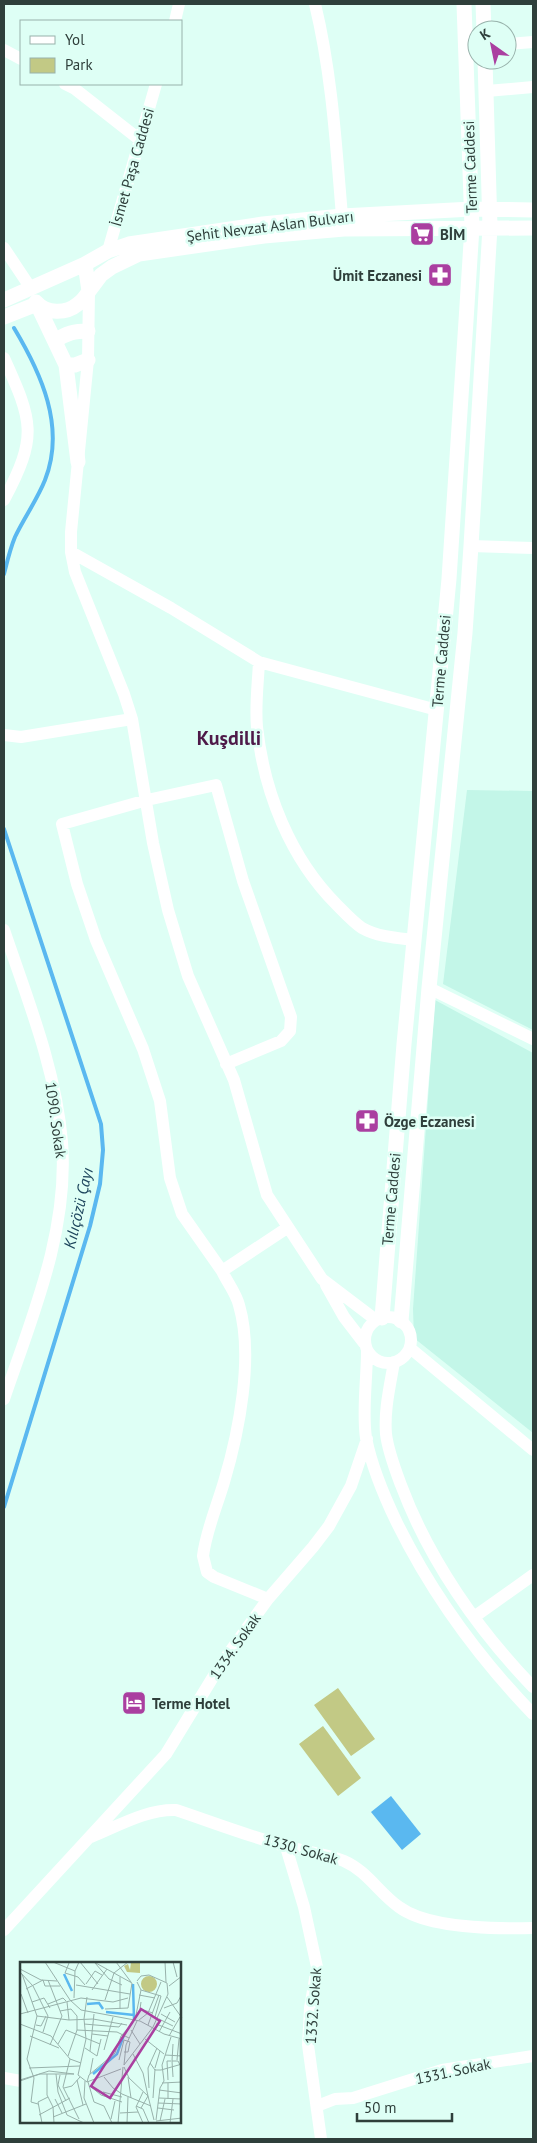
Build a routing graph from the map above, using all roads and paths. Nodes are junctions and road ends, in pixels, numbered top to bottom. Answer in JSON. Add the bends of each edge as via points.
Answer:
{"nodes":[{"id":1,"x":179,"y":4,"type":"edge"},
{"id":2,"x":315,"y":4,"type":"edge"},
{"id":3,"x":464,"y":4,"type":"edge"},
{"id":4,"x":483,"y":4,"type":"edge"},
{"id":5,"x":175,"y":20,"type":"edge"},
{"id":6,"x":484,"y":20,"type":"edge"},
{"id":7,"x":533,"y":42,"type":"edge"},
{"id":8,"x":517,"y":43,"type":"edge"},
{"id":9,"x":4,"y":50,"type":"edge"},
{"id":10,"x":20,"y":59,"type":"edge"},
{"id":11,"x":486,"y":70,"type":"edge"},
{"id":12,"x":67,"y":85,"type":"edge"},
{"id":13,"x":156,"y":85,"type":"edge"},
{"id":14,"x":533,"y":87,"type":"edge"},
{"id":15,"x":487,"y":91,"type":"junction"},
{"id":16,"x":140,"y":140,"type":"junction"},
{"id":17,"x":472,"y":209,"type":"junction"},
{"id":18,"x":490,"y":209,"type":"junction"},
{"id":19,"x":533,"y":210,"type":"edge"},
{"id":20,"x":342,"y":216,"type":"junction"},
{"id":21,"x":472,"y":227,"type":"junction"},
{"id":22,"x":490,"y":228,"type":"junction"},
{"id":23,"x":533,"y":228,"type":"edge"},
{"id":24,"x":4,"y":248,"type":"edge"},
{"id":25,"x":108,"y":251,"type":"junction"},
{"id":26,"x":85,"y":264,"type":"junction"},
{"id":27,"x":24,"y":290,"type":"junction"},
{"id":28,"x":89,"y":291,"type":"junction"},
{"id":29,"x":4,"y":300,"type":"edge"},
{"id":30,"x":31,"y":306,"type":"junction"},
{"id":31,"x":4,"y":317,"type":"edge"},
{"id":32,"x":88,"y":331,"type":"junction"},
{"id":33,"x":55,"y":341,"type":"junction"},
{"id":34,"x":4,"y":358,"type":"edge"},
{"id":35,"x":88,"y":360,"type":"junction"},
{"id":36,"x":66,"y":365,"type":"junction"},
{"id":37,"x":78,"y":462,"type":"junction"},
{"id":38,"x":4,"y":500,"type":"edge"},
{"id":39,"x":471,"y":546,"type":"junction"},
{"id":40,"x":533,"y":548,"type":"edge"},
{"id":41,"x":71,"y":552,"type":"junction"},
{"id":42,"x":258,"y":662,"type":"junction"},
{"id":43,"x":437,"y":710,"type":"junction"},
{"id":44,"x":132,"y":719,"type":"junction"},
{"id":45,"x":4,"y":735,"type":"edge"},
{"id":46,"x":147,"y":800,"type":"junction"},
{"id":47,"x":5,"y":938,"type":"edge"},
{"id":48,"x":414,"y":940,"type":"junction"},
{"id":49,"x":429,"y":988,"type":"junction"},
{"id":50,"x":533,"y":1039,"type":"edge"},
{"id":51,"x":226,"y":1064,"type":"junction"},
{"id":52,"x":287,"y":1228,"type":"junction"},
{"id":53,"x":222,"y":1271,"type":"junction"},
{"id":54,"x":322,"y":1279,"type":"junction"},
{"id":55,"x":379,"y":1319,"type":"junction"},
{"id":56,"x":402,"y":1321,"type":"junction"},
{"id":57,"x":366,"y":1347,"type":"junction"},
{"id":58,"x":410,"y":1348,"type":"junction"},
{"id":59,"x":394,"y":1362,"type":"junction"},
{"id":60,"x":4,"y":1400,"type":"edge"},
{"id":61,"x":367,"y":1439,"type":"junction"},
{"id":62,"x":533,"y":1450,"type":"edge"},
{"id":63,"x":533,"y":1575,"type":"edge"},
{"id":64,"x":268,"y":1599,"type":"junction"},
{"id":65,"x":474,"y":1617,"type":"junction"},
{"id":66,"x":533,"y":1687,"type":"edge"},
{"id":67,"x":533,"y":1714,"type":"edge"},
{"id":68,"x":88,"y":1838,"type":"junction"},
{"id":69,"x":286,"y":1847,"type":"junction"},
{"id":70,"x":533,"y":1928,"type":"edge"},
{"id":71,"x":4,"y":1930,"type":"edge"},
{"id":72,"x":533,"y":2056,"type":"edge"},
{"id":73,"x":4,"y":2078,"type":"edge"},
{"id":74,"x":20,"y":2081,"type":"edge"},
{"id":75,"x":317,"y":2106,"type":"junction"},
{"id":76,"x":321,"y":2139,"type":"edge"}],
"edges":[{"from":1,"to":5,"type":"street"},
{"from":2,"to":20,"type":"street","via":[[333,102]]},
{"from":3,"to":17,"type":"main road","name":"Terme Caddesi"},
{"from":4,"to":6,"type":"main road"},
{"from":7,"to":8,"type":"street"},
{"from":9,"to":10,"type":"street"},
{"from":11,"to":15,"type":"main road","name":"Terme Caddesi"},
{"from":12,"to":16,"type":"street"},
{"from":13,"to":16,"type":"street","name":"İsmet Paşa Caddesi"},
{"from":14,"to":15,"type":"street"},
{"from":15,"to":18,"type":"main road","name":"Terme Caddesi"},
{"from":16,"to":25,"type":"street","name":"İsmet Paşa Caddesi"},
{"from":17,"to":18,"type":"main road","name":"Şehit Nevzat Aslan Bulvarı"},
{"from":17,"to":20,"type":"main road","name":"Şehit Nevzat Aslan Bulvarı"},
{"from":17,"to":21,"type":"main road","name":"Terme Caddesi"},
{"from":18,"to":19,"type":"main road","name":"Şehit Nevzat Aslan Bulvarı"},
{"from":18,"to":22,"type":"main road","name":"Terme Caddesi"},
{"from":20,"to":25,"type":"main road","name":"Şehit Nevzat Aslan Bulvarı","via":[[263,224],[130,244]]},
{"from":21,"to":22,"type":"main road","name":"Şehit Nevzat Aslan Bulvarı"},
{"from":21,"to":28,"type":"main road","name":"Şehit Nevzat Aslan Bulvarı","via":[[344,228],[139,254],[101,275]]},
{"from":21,"to":43,"type":"main road","name":"Terme Caddesi","via":[[449,579]]},
{"from":22,"to":23,"type":"main road","name":"Şehit Nevzat Aslan Bulvarı"},
{"from":22,"to":39,"type":"main road","name":"Terme Caddesi"},
{"from":24,"to":27,"type":"street"},
{"from":25,"to":26,"type":"main road","name":"Şehit Nevzat Aslan Bulvarı"},
{"from":26,"to":27,"type":"main road","name":"Şehit Nevzat Aslan Bulvarı"},
{"from":26,"to":28,"type":"main road"},
{"from":27,"to":29,"type":"main road","name":"Şehit Nevzat Aslan Bulvarı"},
{"from":27,"to":30,"type":"main road"},
{"from":28,"to":30,"type":"main road","name":"Şehit Nevzat Aslan Bulvarı","via":[[77,305],[62,311],[52,312]]},
{"from":28,"to":32,"type":"street"},
{"from":30,"to":31,"type":"main road"},
{"from":30,"to":33,"type":"main road"},
{"from":32,"to":33,"type":"main road","via":[[71,332]]},
{"from":32,"to":35,"type":"street"},
{"from":33,"to":36,"type":"main road"},
{"from":34,"to":38,"type":"street","via":[[20,395],[29,431],[23,462]]},
{"from":35,"to":36,"type":"main road"},
{"from":35,"to":37,"type":"street"},
{"from":36,"to":37,"type":"main road"},
{"from":37,"to":41,"type":"street"},
{"from":39,"to":40,"type":"street"},
{"from":39,"to":49,"type":"main road","name":"Terme Caddesi"},
{"from":41,"to":42,"type":"street"},
{"from":41,"to":44,"type":"street","via":[[82,594]]},
{"from":42,"to":43,"type":"street"},
{"from":42,"to":48,"type":"street","via":[[256,710],[261,757],[280,820],[297,852],[323,889],[362,928]]},
{"from":43,"to":48,"type":"main road","name":"Terme Caddesi"},
{"from":44,"to":45,"type":"street","via":[[21,737]]},
{"from":44,"to":46,"type":"street"},
{"from":46,"to":51,"type":"street","via":[[168,910],[188,976]]},
{"from":46,"to":51,"type":"street","via":[[216,785],[243,881],[291,1017],[290,1031],[281,1040]]},
{"from":46,"to":53,"type":"street","via":[[62,824],[96,940],[143,1049],[160,1101],[170,1178],[182,1214]]},
{"from":47,"to":60,"type":"street","name":"1090. Sokak","via":[[51,1079],[62,1142],[62,1170],[58,1216],[47,1272]]},
{"from":48,"to":55,"type":"main road","name":"Terme Caddesi"},
{"from":49,"to":50,"type":"street"},
{"from":49,"to":56,"type":"main road","name":"Terme Caddesi"},
{"from":51,"to":52,"type":"street","via":[[240,1096],[267,1195]]},
{"from":52,"to":53,"type":"street"},
{"from":52,"to":54,"type":"street"},
{"from":53,"to":64,"type":"street","via":[[238,1303],[243,1323],[243,1385],[235,1446],[204,1548],[203,1564],[214,1577]]},
{"from":54,"to":55,"type":"street"},
{"from":54,"to":57,"type":"street"},
{"from":55,"to":56,"type":"street","via":[[389,1317]]},
{"from":55,"to":57,"type":"street","via":[[367,1330]]},
{"from":56,"to":58,"type":"street","via":[[410,1333]]},
{"from":57,"to":59,"type":"street","via":[[378,1362]]},
{"from":57,"to":61,"type":"street"},
{"from":58,"to":59,"type":"street"},
{"from":58,"to":62,"type":"street"},
{"from":59,"to":65,"type":"street","via":[[386,1410],[386,1434],[396,1473],[415,1520]]},
{"from":61,"to":64,"type":"street","name":"1334. Sokak","via":[[351,1486],[329,1526]]},
{"from":61,"to":67,"type":"street","via":[[376,1475],[418,1562],[478,1653]]},
{"from":63,"to":65,"type":"street"},
{"from":64,"to":68,"type":"street","name":"1334. Sokak","via":[[221,1664],[166,1754]]},
{"from":65,"to":66,"type":"street"},
{"from":68,"to":69,"type":"street","name":"1330. Sokak","via":[[150,1813],[176,1810]]},
{"from":68,"to":71,"type":"street","name":"1334. Sokak"},
{"from":69,"to":70,"type":"street","name":"1330. Sokak","via":[[342,1860],[357,1868],[401,1908],[426,1919],[502,1929]]},
{"from":69,"to":75,"type":"street","name":"1332. Sokak","via":[[318,1967],[310,2008],[308,2045]]},
{"from":72,"to":75,"type":"street","name":"1331. Sokak","via":[[442,2070]]},
{"from":73,"to":74,"type":"street"},
{"from":75,"to":76,"type":"street","name":"1332. Sokak"}]}
